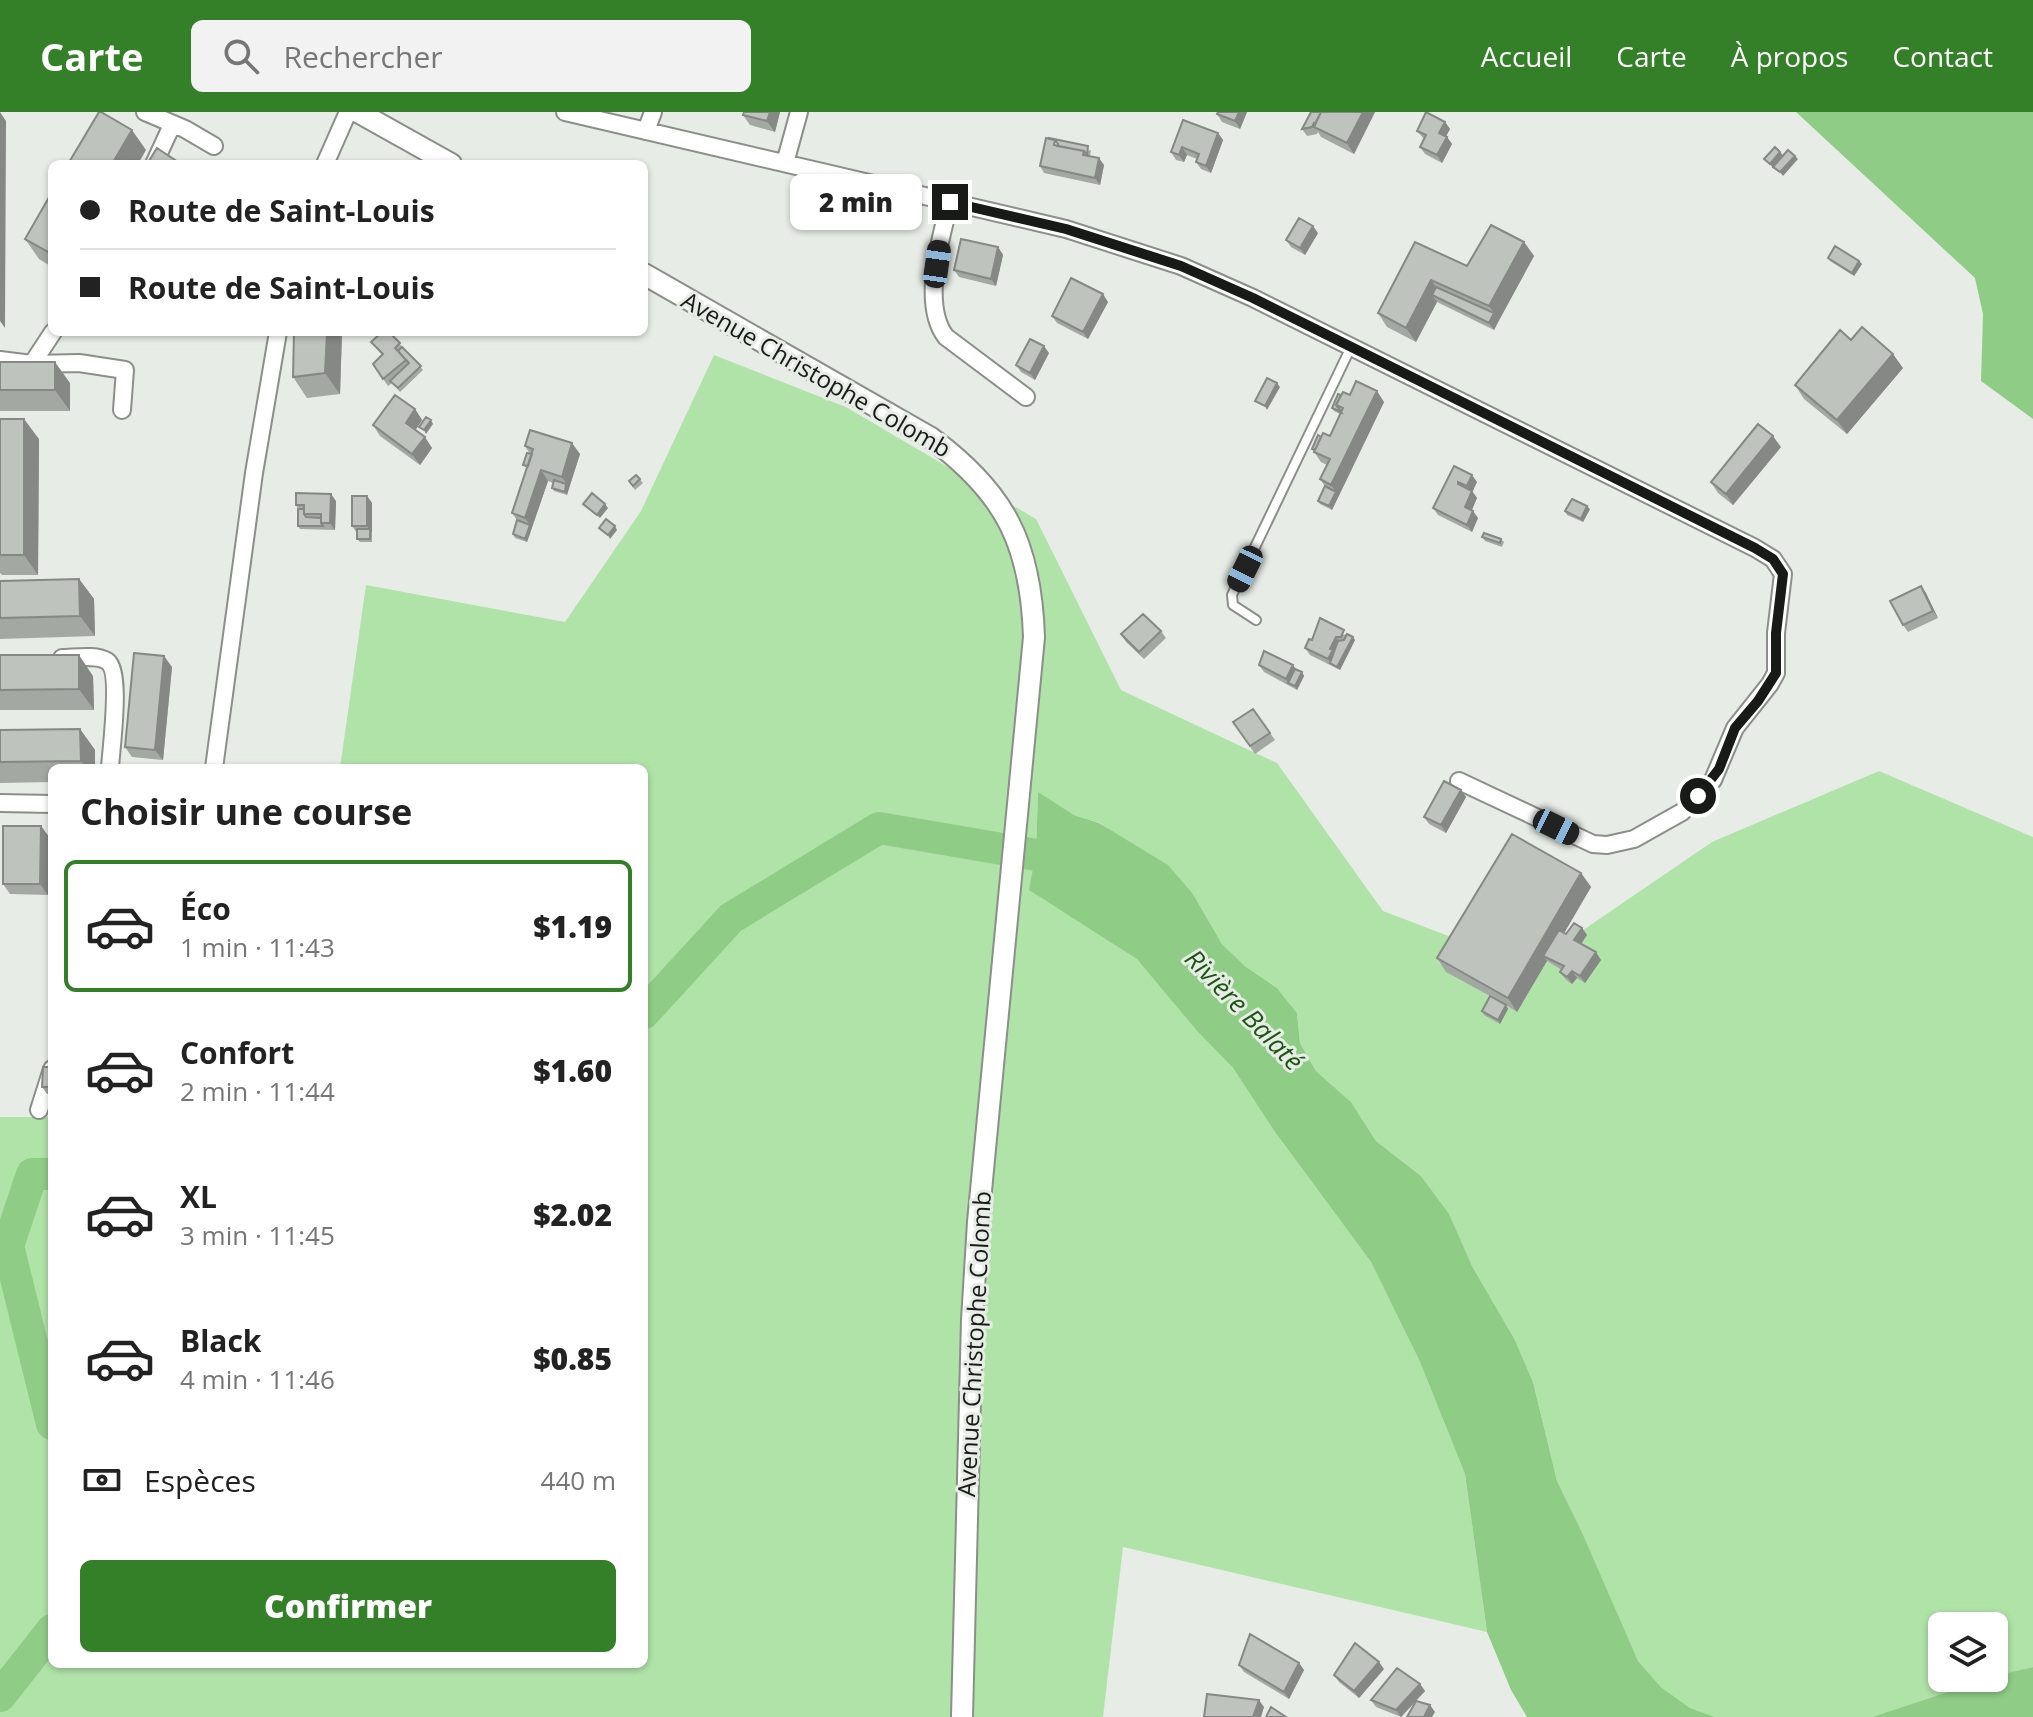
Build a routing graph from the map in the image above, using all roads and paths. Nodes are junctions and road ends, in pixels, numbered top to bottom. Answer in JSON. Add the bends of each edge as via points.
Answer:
{"nodes":[{"id":1,"x":145,"y":112,"type":"edge"},
{"id":2,"x":348,"y":112,"type":"edge"},
{"id":3,"x":565,"y":112,"type":"edge"},
{"id":4,"x":653,"y":112,"type":"edge"},
{"id":5,"x":799,"y":112,"type":"edge"},
{"id":6,"x":367,"y":114,"type":"edge"},
{"id":7,"x":172,"y":125,"type":"junction"},
{"id":8,"x":646,"y":131,"type":"junction"},
{"id":9,"x":214,"y":146,"type":"dead end"},
{"id":10,"x":156,"y":160,"type":"edge"},
{"id":11,"x":327,"y":160,"type":"edge"},
{"id":12,"x":444,"y":160,"type":"edge"},
{"id":13,"x":785,"y":163,"type":"junction"},
{"id":14,"x":950,"y":202,"type":"junction"},
{"id":15,"x":648,"y":276,"type":"edge"},
{"id":16,"x":50,"y":336,"type":"edge"},
{"id":17,"x":277,"y":336,"type":"edge"},
{"id":18,"x":1351,"y":347,"type":"junction"},
{"id":19,"x":0,"y":360,"type":"edge"},
{"id":20,"x":32,"y":364,"type":"junction"},
{"id":21,"x":1026,"y":397,"type":"dead end"},
{"id":22,"x":122,"y":410,"type":"dead end"},
{"id":23,"x":1256,"y":620,"type":"dead end"},
{"id":24,"x":42,"y":658,"type":"edge"},
{"id":25,"x":110,"y":764,"type":"edge"},
{"id":26,"x":215,"y":764,"type":"edge"},
{"id":27,"x":1459,"y":781,"type":"dead end"},
{"id":28,"x":0,"y":803,"type":"edge"},
{"id":29,"x":48,"y":804,"type":"edge"},
{"id":30,"x":48,"y":1082,"type":"edge"},
{"id":31,"x":39,"y":1110,"type":"dead end"},
{"id":32,"x":962,"y":1717,"type":"edge"}],
"edges":[{"from":1,"to":7,"type":"street"},
{"from":2,"to":11,"type":"street"},
{"from":3,"to":8,"type":"street"},
{"from":4,"to":8,"type":"street"},
{"from":5,"to":13,"type":"street"},
{"from":6,"to":12,"type":"street"},
{"from":7,"to":9,"type":"street"},
{"from":7,"to":10,"type":"street"},
{"from":8,"to":13,"type":"street"},
{"from":13,"to":14,"type":"street"},
{"from":14,"to":18,"type":"street","via":[[1066,229],[1181,266]]},
{"from":14,"to":21,"type":"street","via":[[933,292],[936,324]]},
{"from":15,"to":32,"type":"street","name":"Avenue Christophe Colomb","via":[[931,438],[960,460],[1003,511],[1028,571],[1034,637],[978,1222]]},
{"from":16,"to":20,"type":"street"},
{"from":17,"to":26,"type":"street"},
{"from":18,"to":23,"type":"lane","via":[[1232,595],[1233,605]]},
{"from":18,"to":27,"type":"street","via":[[1755,548],[1773,559],[1783,574],[1776,673],[1735,728],[1713,780],[1682,812],[1634,839],[1593,844]]},
{"from":19,"to":20,"type":"street"},
{"from":20,"to":22,"type":"street","via":[[79,363],[125,370]]},
{"from":24,"to":25,"type":"street","via":[[108,662],[115,685]]},
{"from":28,"to":29,"type":"street"},
{"from":30,"to":31,"type":"street"}]}
